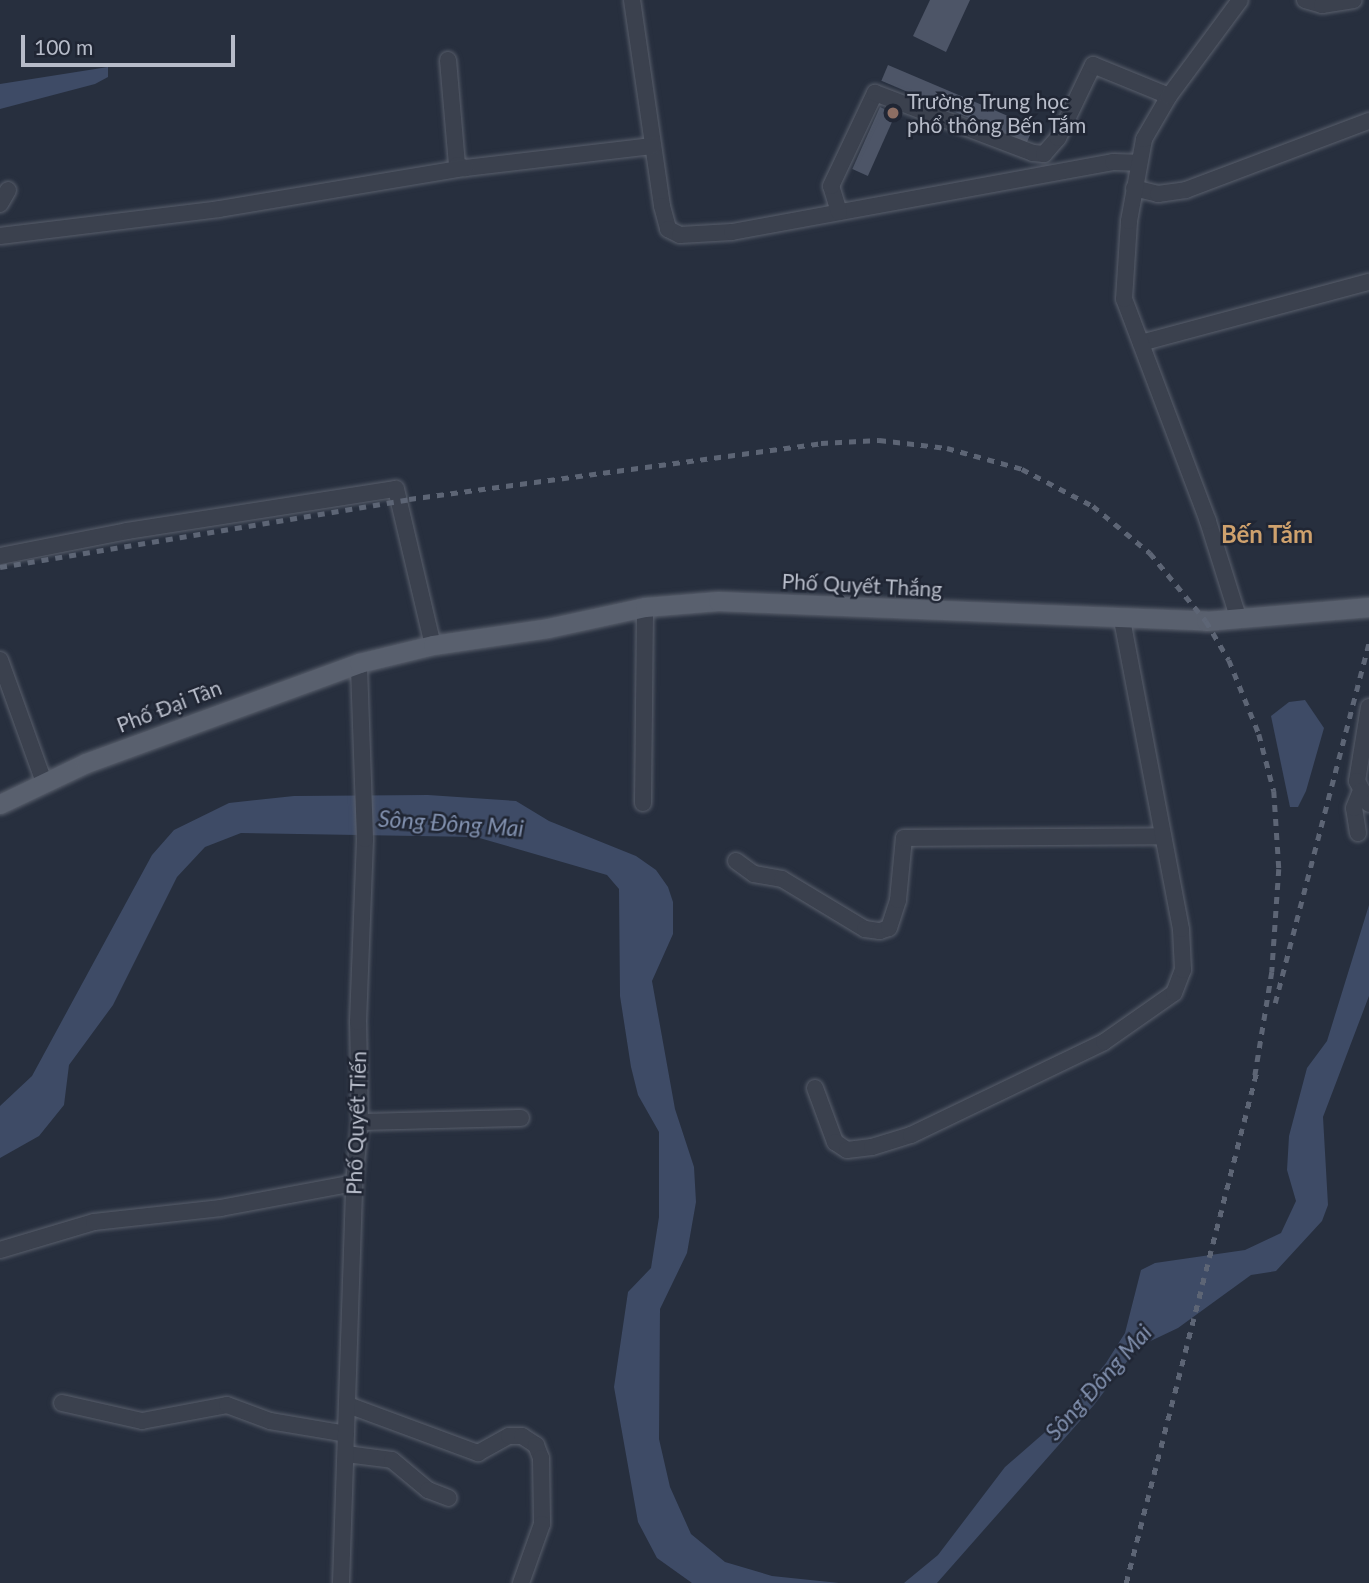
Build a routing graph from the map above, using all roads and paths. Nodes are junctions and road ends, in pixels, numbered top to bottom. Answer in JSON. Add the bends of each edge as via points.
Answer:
{"nodes":[{"id":1,"x":632,"y":0,"type":"edge"},
{"id":2,"x":1240,"y":0,"type":"edge"},
{"id":3,"x":1305,"y":0,"type":"edge"},
{"id":4,"x":1354,"y":0,"type":"edge"},
{"id":5,"x":448,"y":60,"type":"dead end"},
{"id":6,"x":1169,"y":96,"type":"junction"},
{"id":7,"x":1369,"y":121,"type":"edge"},
{"id":8,"x":653,"y":146,"type":"junction"},
{"id":9,"x":1137,"y":163,"type":"junction"},
{"id":10,"x":465,"y":169,"type":"junction"},
{"id":11,"x":1134,"y":188,"type":"junction"},
{"id":12,"x":839,"y":212,"type":"junction"},
{"id":13,"x":1,"y":231,"type":"edge"},
{"id":14,"x":1369,"y":282,"type":"edge"},
{"id":15,"x":1142,"y":343,"type":"junction"},
{"id":16,"x":0,"y":556,"type":"edge"},
{"id":17,"x":645,"y":607,"type":"junction"},
{"id":18,"x":1369,"y":607,"type":"edge"},
{"id":19,"x":1238,"y":617,"type":"junction"},
{"id":20,"x":1122,"y":619,"type":"junction"},
{"id":21,"x":433,"y":645,"type":"junction"},
{"id":22,"x":0,"y":660,"type":"edge"},
{"id":23,"x":359,"y":663,"type":"junction"},
{"id":24,"x":1369,"y":707,"type":"edge"},
{"id":25,"x":44,"y":782,"type":"junction"},
{"id":26,"x":1365,"y":798,"type":"edge"},
{"id":27,"x":643,"y":803,"type":"dead end"},
{"id":28,"x":0,"y":804,"type":"edge"},
{"id":29,"x":1358,"y":833,"type":"dead end"},
{"id":30,"x":1161,"y":836,"type":"junction"},
{"id":31,"x":736,"y":861,"type":"dead end"},
{"id":32,"x":815,"y":1088,"type":"dead end"},
{"id":33,"x":521,"y":1118,"type":"dead end"},
{"id":34,"x":360,"y":1122,"type":"junction"},
{"id":35,"x":354,"y":1183,"type":"junction"},
{"id":36,"x":0,"y":1250,"type":"edge"},
{"id":37,"x":62,"y":1403,"type":"dead end"},
{"id":38,"x":348,"y":1405,"type":"junction"},
{"id":39,"x":346,"y":1434,"type":"junction"},
{"id":40,"x":345,"y":1454,"type":"junction"},
{"id":41,"x":449,"y":1498,"type":"dead end"},
{"id":42,"x":341,"y":1583,"type":"edge"},
{"id":43,"x":521,"y":1583,"type":"edge"}],
"edges":[{"from":1,"to":8,"type":"street"},
{"from":2,"to":6,"type":"street"},
{"from":3,"to":4,"type":"street","via":[[1322,5]]},
{"from":5,"to":10,"type":"street","via":[[453,157],[457,166]]},
{"from":6,"to":9,"type":"street","via":[[1144,139]]},
{"from":6,"to":12,"type":"street","via":[[1093,65],[1058,138],[1044,154],[875,93],[831,186]]},
{"from":7,"to":11,"type":"street","via":[[1186,190],[1158,194]]},
{"from":8,"to":10,"type":"street"},
{"from":8,"to":12,"type":"street","via":[[667,229],[680,235],[732,232]]},
{"from":9,"to":11,"type":"street"},
{"from":9,"to":12,"type":"street","via":[[1113,162]]},
{"from":10,"to":13,"type":"street","via":[[219,209]]},
{"from":11,"to":15,"type":"street","via":[[1124,299]]},
{"from":14,"to":15,"type":"street"},
{"from":15,"to":19,"type":"street"},
{"from":16,"to":21,"type":"street","via":[[396,489]]},
{"from":17,"to":20,"type":"main road","name":"Phố Quyết Thắng","via":[[718,601]]},
{"from":17,"to":21,"type":"main road","name":"Phố Quyết Thắng","via":[[548,628]]},
{"from":17,"to":27,"type":"street"},
{"from":18,"to":19,"type":"main road","name":"Phố Quyết Thắng"},
{"from":19,"to":20,"type":"main road","name":"Phố Quyết Thắng"},
{"from":20,"to":30,"type":"street"},
{"from":21,"to":23,"type":"main road","name":"Phố Quyết Thắng"},
{"from":22,"to":25,"type":"street"},
{"from":23,"to":25,"type":"main road","name":"Phố Đại Tân","via":[[243,702]]},
{"from":23,"to":34,"type":"street","name":"Phố Quyết Tiến","via":[[365,839],[358,1022]]},
{"from":24,"to":26,"type":"street","via":[[1357,781]]},
{"from":25,"to":28,"type":"main road","name":"Phố Đại Tân"},
{"from":26,"to":29,"type":"street","via":[[1354,808]]},
{"from":30,"to":31,"type":"street","via":[[904,838],[898,900],[889,928],[880,931],[865,929],[790,883],[754,874]]},
{"from":30,"to":32,"type":"street","via":[[1181,929],[1183,970],[1174,993],[1157,1008],[1092,1048],[911,1135],[872,1147],[847,1150],[835,1142]]},
{"from":33,"to":34,"type":"street"},
{"from":34,"to":35,"type":"street","name":"Phố Quyết Tiến"},
{"from":35,"to":36,"type":"street","via":[[221,1209],[94,1222]]},
{"from":35,"to":38,"type":"street","name":"Phố Quyết Tiến"},
{"from":37,"to":39,"type":"street","via":[[142,1421],[227,1405],[270,1421]]},
{"from":38,"to":39,"type":"street","name":"Phố Quyết Tiến"},
{"from":38,"to":43,"type":"street","via":[[478,1453],[509,1436],[522,1436],[536,1445],[543,1483],[542,1524]]},
{"from":39,"to":40,"type":"street","name":"Phố Quyết Tiến"},
{"from":40,"to":41,"type":"street","via":[[392,1460],[428,1490]]},
{"from":40,"to":42,"type":"street","name":"Phố Quyết Tiến"}]}
